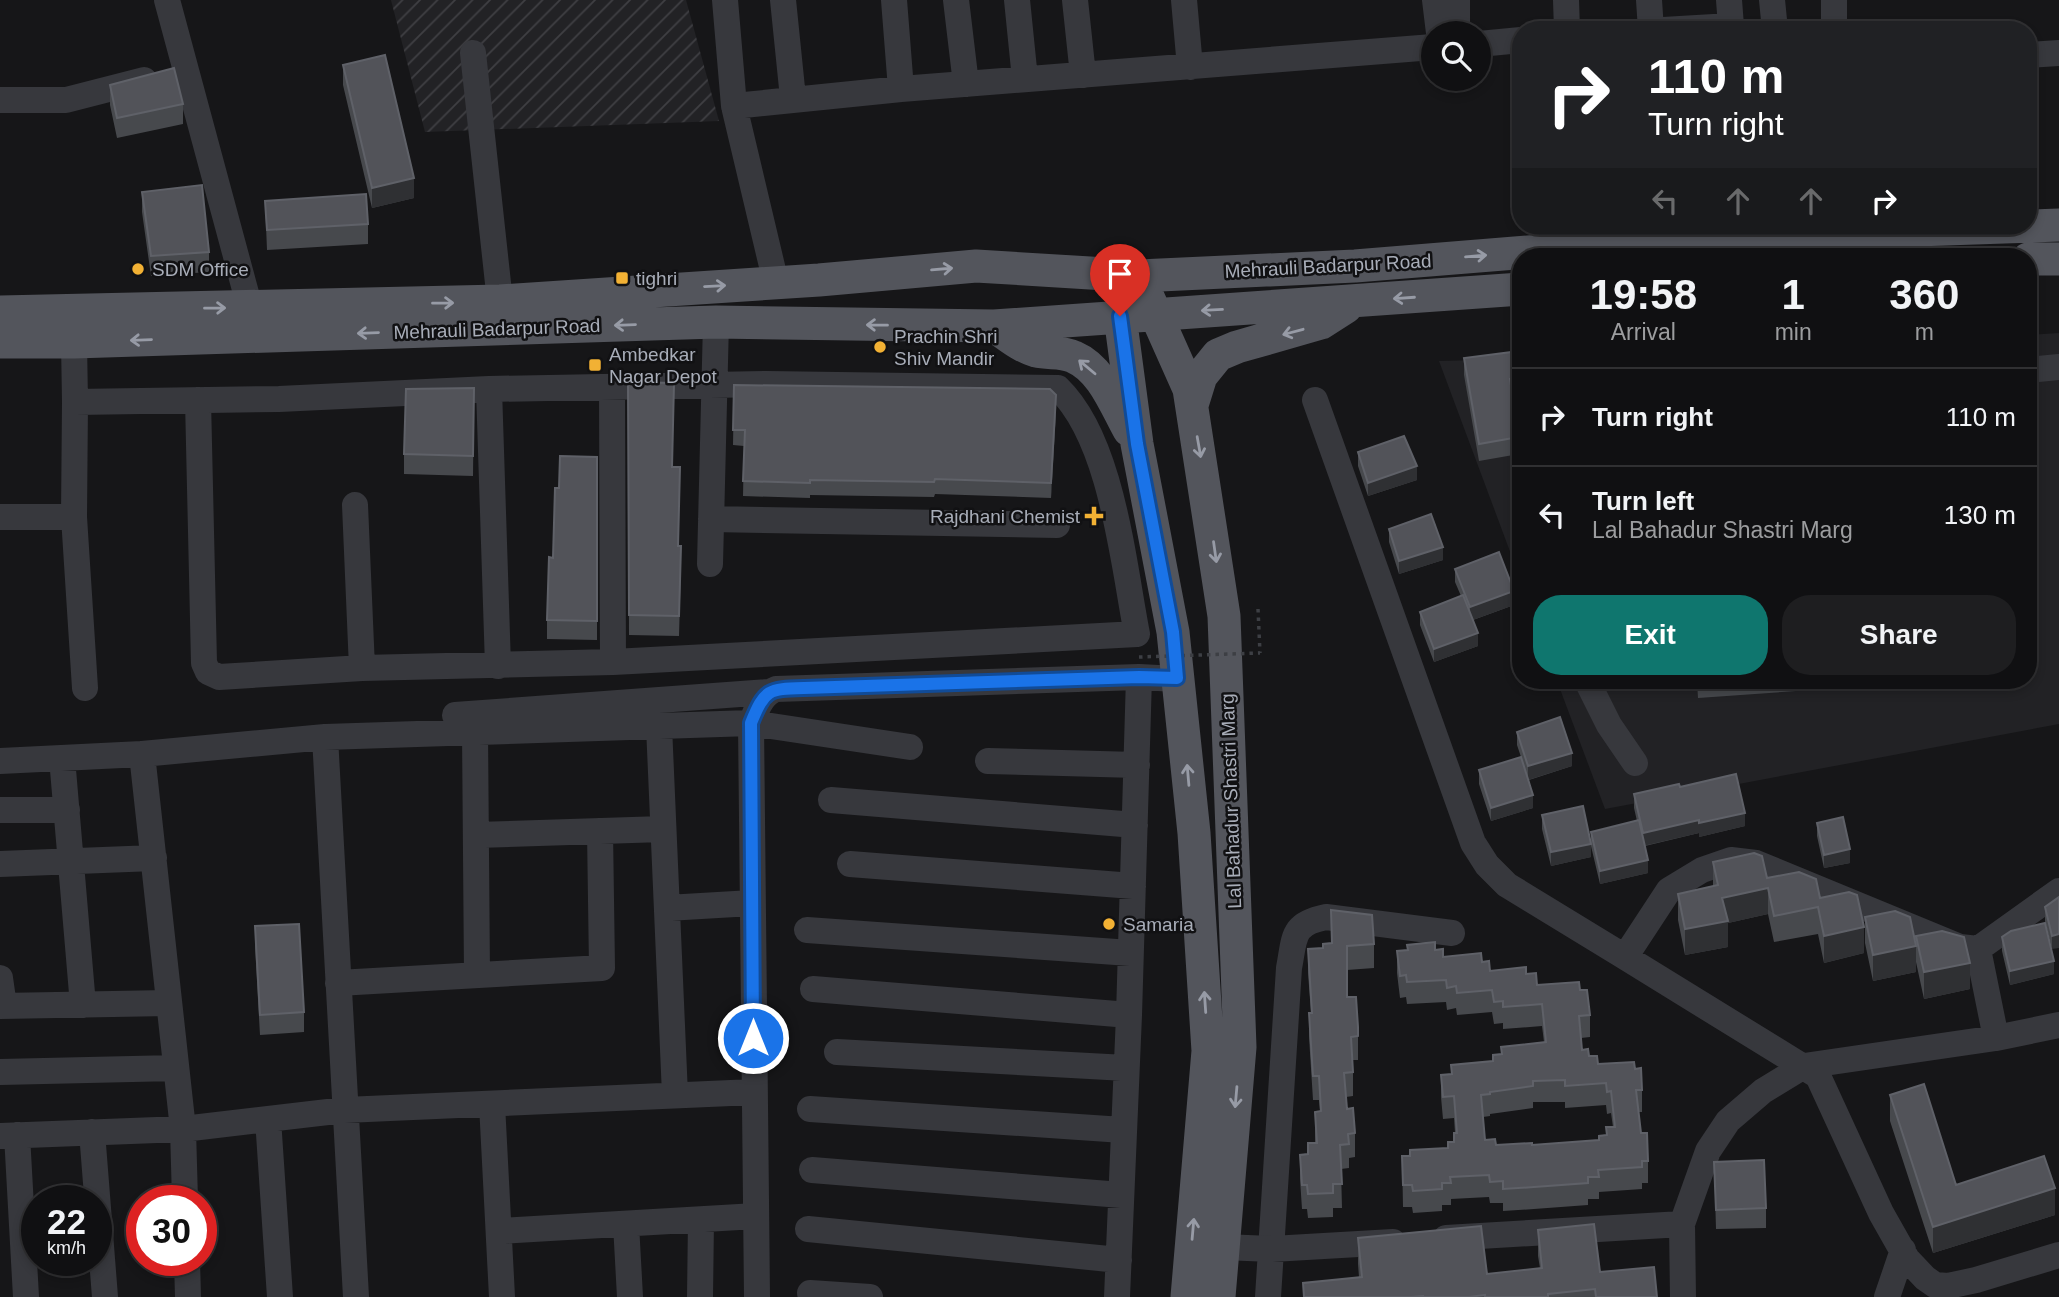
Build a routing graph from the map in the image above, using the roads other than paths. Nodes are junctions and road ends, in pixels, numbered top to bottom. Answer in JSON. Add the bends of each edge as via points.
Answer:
{"nodes":[{"id":1,"x":167,"y":0,"type":"edge"},
{"id":2,"x":725,"y":0,"type":"edge"},
{"id":3,"x":783,"y":0,"type":"edge"},
{"id":4,"x":894,"y":0,"type":"edge"},
{"id":5,"x":956,"y":0,"type":"edge"},
{"id":6,"x":1017,"y":0,"type":"edge"},
{"id":7,"x":1075,"y":0,"type":"edge"},
{"id":8,"x":1184,"y":0,"type":"edge"},
{"id":9,"x":1435,"y":0,"type":"edge"},
{"id":10,"x":1457,"y":0,"type":"edge"},
{"id":11,"x":1566,"y":0,"type":"edge"},
{"id":12,"x":1649,"y":0,"type":"edge"},
{"id":13,"x":1729,"y":0,"type":"edge"},
{"id":14,"x":1772,"y":0,"type":"edge"},
{"id":15,"x":1834,"y":0,"type":"edge"},
{"id":16,"x":1437,"y":21,"type":"edge"},
{"id":17,"x":1457,"y":21,"type":"edge"},
{"id":18,"x":1567,"y":21,"type":"edge"},
{"id":19,"x":1650,"y":21,"type":"edge"},
{"id":20,"x":1731,"y":21,"type":"edge"},
{"id":21,"x":1774,"y":21,"type":"edge"},
{"id":22,"x":1834,"y":21,"type":"edge"},
{"id":23,"x":1512,"y":41,"type":"edge"},
{"id":24,"x":1491,"y":43,"type":"edge"},
{"id":25,"x":1421,"y":48,"type":"edge"},
{"id":26,"x":473,"y":53,"type":"dead end"},
{"id":27,"x":2059,"y":54,"type":"edge"},
{"id":28,"x":2037,"y":55,"type":"edge"},
{"id":29,"x":1190,"y":67,"type":"junction"},
{"id":30,"x":186,"y":68,"type":"junction"},
{"id":31,"x":1083,"y":75,"type":"junction"},
{"id":32,"x":1026,"y":79,"type":"junction"},
{"id":33,"x":966,"y":84,"type":"junction"},
{"id":34,"x":901,"y":89,"type":"junction"},
{"id":35,"x":793,"y":98,"type":"junction"},
{"id":36,"x":0,"y":100,"type":"edge"},
{"id":37,"x":734,"y":106,"type":"junction"},
{"id":38,"x":2037,"y":225,"type":"edge"},
{"id":39,"x":2059,"y":225,"type":"edge"},
{"id":40,"x":1706,"y":235,"type":"edge"},
{"id":41,"x":1559,"y":248,"type":"edge"},
{"id":42,"x":1512,"y":252,"type":"edge"},
{"id":43,"x":2037,"y":259,"type":"edge"},
{"id":44,"x":2059,"y":259,"type":"edge"},
{"id":45,"x":1139,"y":276,"type":"junction"},
{"id":46,"x":776,"y":283,"type":"junction"},
{"id":47,"x":1512,"y":290,"type":"edge"},
{"id":48,"x":1354,"y":302,"type":"junction"},
{"id":49,"x":250,"y":308,"type":"junction"},
{"id":50,"x":0,"y":312,"type":"edge"},
{"id":51,"x":1156,"y":314,"type":"junction"},
{"id":52,"x":501,"y":315,"type":"junction"},
{"id":53,"x":1120,"y":316,"type":"junction"},
{"id":54,"x":716,"y":322,"type":"junction"},
{"id":55,"x":994,"y":326,"type":"junction"},
{"id":56,"x":0,"y":342,"type":"edge"},
{"id":57,"x":74,"y":342,"type":"junction"},
{"id":58,"x":2059,"y":367,"type":"edge"},
{"id":59,"x":2037,"y":369,"type":"edge"},
{"id":60,"x":715,"y":385,"type":"junction"},
{"id":61,"x":612,"y":387,"type":"junction"},
{"id":62,"x":489,"y":389,"type":"junction"},
{"id":63,"x":198,"y":400,"type":"junction"},
{"id":64,"x":1315,"y":400,"type":"dead end"},
{"id":65,"x":75,"y":402,"type":"junction"},
{"id":66,"x":1192,"y":405,"type":"junction"},
{"id":67,"x":1137,"y":444,"type":"junction"},
{"id":68,"x":355,"y":505,"type":"dead end"},
{"id":69,"x":0,"y":517,"type":"edge"},
{"id":70,"x":74,"y":517,"type":"junction"},
{"id":71,"x":712,"y":519,"type":"junction"},
{"id":72,"x":1057,"y":525,"type":"dead end"},
{"id":73,"x":710,"y":564,"type":"dead end"},
{"id":74,"x":613,"y":662,"type":"junction"},
{"id":75,"x":498,"y":666,"type":"junction"},
{"id":76,"x":1139,"y":667,"type":"junction"},
{"id":77,"x":362,"y":668,"type":"junction"},
{"id":78,"x":1177,"y":678,"type":"junction"},
{"id":79,"x":85,"y":688,"type":"dead end"},
{"id":80,"x":1591,"y":689,"type":"edge"},
{"id":81,"x":768,"y":692,"type":"junction"},
{"id":82,"x":432,"y":717,"type":"dead end"},
{"id":83,"x":751,"y":723,"type":"junction"},
{"id":84,"x":659,"y":726,"type":"junction"},
{"id":85,"x":475,"y":732,"type":"junction"},
{"id":86,"x":325,"y":737,"type":"junction"},
{"id":87,"x":910,"y":747,"type":"dead end"},
{"id":88,"x":142,"y":754,"type":"junction"},
{"id":89,"x":62,"y":758,"type":"junction"},
{"id":90,"x":0,"y":761,"type":"edge"},
{"id":91,"x":988,"y":761,"type":"dead end"},
{"id":92,"x":1635,"y":763,"type":"dead end"},
{"id":93,"x":1138,"y":765,"type":"junction"},
{"id":94,"x":831,"y":800,"type":"dead end"},
{"id":95,"x":0,"y":810,"type":"edge"},
{"id":96,"x":68,"y":810,"type":"junction"},
{"id":97,"x":1135,"y":825,"type":"junction"},
{"id":98,"x":663,"y":829,"type":"junction"},
{"id":99,"x":600,"y":831,"type":"junction"},
{"id":100,"x":476,"y":835,"type":"junction"},
{"id":101,"x":153,"y":858,"type":"junction"},
{"id":102,"x":72,"y":861,"type":"junction"},
{"id":103,"x":0,"y":864,"type":"edge"},
{"id":104,"x":850,"y":864,"type":"dead end"},
{"id":105,"x":1133,"y":886,"type":"junction"},
{"id":106,"x":2059,"y":891,"type":"edge"},
{"id":107,"x":752,"y":903,"type":"junction"},
{"id":108,"x":667,"y":908,"type":"junction"},
{"id":109,"x":807,"y":930,"type":"dead end"},
{"id":110,"x":1452,"y":933,"type":"dead end"},
{"id":111,"x":1979,"y":949,"type":"junction"},
{"id":112,"x":1130,"y":953,"type":"junction"},
{"id":113,"x":1625,"y":957,"type":"junction"},
{"id":114,"x":477,"y":975,"type":"junction"},
{"id":115,"x":0,"y":978,"type":"edge"},
{"id":116,"x":338,"y":983,"type":"junction"},
{"id":117,"x":813,"y":989,"type":"dead end"},
{"id":118,"x":170,"y":1003,"type":"junction"},
{"id":119,"x":83,"y":1005,"type":"junction"},
{"id":120,"x":2,"y":1006,"type":"edge"},
{"id":121,"x":1129,"y":1015,"type":"junction"},
{"id":122,"x":2059,"y":1025,"type":"edge"},
{"id":123,"x":1996,"y":1038,"type":"junction"},
{"id":124,"x":837,"y":1052,"type":"dead end"},
{"id":125,"x":1804,"y":1066,"type":"junction"},
{"id":126,"x":176,"y":1068,"type":"junction"},
{"id":127,"x":1126,"y":1068,"type":"junction"},
{"id":128,"x":0,"y":1072,"type":"edge"},
{"id":129,"x":754,"y":1092,"type":"junction"},
{"id":130,"x":675,"y":1095,"type":"junction"},
{"id":131,"x":492,"y":1104,"type":"junction"},
{"id":132,"x":810,"y":1109,"type":"dead end"},
{"id":133,"x":345,"y":1110,"type":"junction"},
{"id":134,"x":268,"y":1119,"type":"junction"},
{"id":135,"x":183,"y":1129,"type":"junction"},
{"id":136,"x":1123,"y":1130,"type":"junction"},
{"id":137,"x":92,"y":1132,"type":"junction"},
{"id":138,"x":8,"y":1135,"type":"edge"},
{"id":139,"x":812,"y":1170,"type":"dead end"},
{"id":140,"x":185,"y":1185,"type":"edge"},
{"id":141,"x":1121,"y":1195,"type":"junction"},
{"id":142,"x":10,"y":1200,"type":"edge"},
{"id":143,"x":756,"y":1216,"type":"junction"},
{"id":144,"x":701,"y":1220,"type":"junction"},
{"id":145,"x":626,"y":1224,"type":"junction"},
{"id":146,"x":1682,"y":1224,"type":"junction"},
{"id":147,"x":808,"y":1229,"type":"dead end"},
{"id":148,"x":499,"y":1231,"type":"junction"},
{"id":149,"x":1223,"y":1247,"type":"junction"},
{"id":150,"x":1272,"y":1249,"type":"junction"},
{"id":151,"x":1903,"y":1250,"type":"junction"},
{"id":152,"x":2059,"y":1255,"type":"edge"},
{"id":153,"x":12,"y":1258,"type":"edge"},
{"id":154,"x":1119,"y":1260,"type":"junction"},
{"id":155,"x":187,"y":1276,"type":"edge"},
{"id":156,"x":810,"y":1293,"type":"dead end"},
{"id":157,"x":26,"y":1297,"type":"edge"},
{"id":158,"x":105,"y":1297,"type":"edge"},
{"id":159,"x":188,"y":1297,"type":"edge"},
{"id":160,"x":280,"y":1297,"type":"edge"},
{"id":161,"x":356,"y":1297,"type":"edge"},
{"id":162,"x":502,"y":1297,"type":"edge"},
{"id":163,"x":629,"y":1297,"type":"edge"},
{"id":164,"x":699,"y":1297,"type":"edge"},
{"id":165,"x":757,"y":1297,"type":"edge"},
{"id":166,"x":870,"y":1297,"type":"edge"},
{"id":167,"x":1117,"y":1297,"type":"edge"},
{"id":168,"x":1187,"y":1297,"type":"edge"},
{"id":169,"x":1219,"y":1297,"type":"edge"},
{"id":170,"x":1268,"y":1297,"type":"edge"},
{"id":171,"x":1683,"y":1297,"type":"edge"},
{"id":172,"x":1886,"y":1297,"type":"edge"}],
"edges":[{"from":1,"to":30,"type":"street"},
{"from":2,"to":37,"type":"street"},
{"from":3,"to":35,"type":"street"},
{"from":4,"to":34,"type":"street"},
{"from":5,"to":33,"type":"street"},
{"from":6,"to":32,"type":"street"},
{"from":7,"to":31,"type":"street"},
{"from":8,"to":29,"type":"street"},
{"from":9,"to":16,"type":"street"},
{"from":10,"to":17,"type":"street"},
{"from":11,"to":18,"type":"street"},
{"from":12,"to":19,"type":"street"},
{"from":13,"to":20,"type":"street"},
{"from":14,"to":21,"type":"street"},
{"from":15,"to":22,"type":"street"},
{"from":23,"to":24,"type":"street"},
{"from":25,"to":29,"type":"street"},
{"from":26,"to":52,"type":"street"},
{"from":27,"to":28,"type":"street"},
{"from":29,"to":31,"type":"street"},
{"from":30,"to":36,"type":"street","via":[[66,100]]},
{"from":30,"to":49,"type":"street"},
{"from":31,"to":32,"type":"street"},
{"from":32,"to":33,"type":"street"},
{"from":33,"to":34,"type":"street"},
{"from":34,"to":35,"type":"street"},
{"from":35,"to":37,"type":"street"},
{"from":37,"to":46,"type":"street"},
{"from":38,"to":39,"type":"main road","name":"Mehrauli Badarpur Road"},
{"from":41,"to":40,"type":"main road","name":"Mehrauli Badarpur Road","one_way":true},
{"from":45,"to":42,"type":"main road","name":"Mehrauli Badarpur Road","one_way":true,"via":[[1355,266]]},
{"from":43,"to":44,"type":"main road"},
{"from":46,"to":45,"type":"main road","name":"Mehrauli Badarpur Road","one_way":true,"via":[[976,266]]},
{"from":45,"to":51,"type":"main road","name":"Lal Bahadur Shastri Marg"},
{"from":45,"to":53,"type":"main road"},
{"from":52,"to":46,"type":"main road","name":"Mehrauli Badarpur Road","one_way":true,"via":[[544,298]]},
{"from":47,"to":48,"type":"main road","name":"Mehrauli Badarpur Road","one_way":true},
{"from":48,"to":51,"type":"main road","name":"Mehrauli Badarpur Road","one_way":true},
{"from":48,"to":66,"type":"main road","one_way":true,"via":[[1321,324],[1219,355],[1201,376]]},
{"from":50,"to":49,"type":"main road","name":"Mehrauli Badarpur Road","one_way":true},
{"from":49,"to":52,"type":"main road","name":"Mehrauli Badarpur Road","one_way":true},
{"from":51,"to":53,"type":"main road","name":"Mehrauli Badarpur Road"},
{"from":51,"to":66,"type":"main road","name":"Lal Bahadur Shastri Marg"},
{"from":54,"to":52,"type":"main road","name":"Mehrauli Badarpur Road","one_way":true},
{"from":52,"to":57,"type":"main road","name":"Mehrauli Badarpur Road","one_way":true},
{"from":53,"to":55,"type":"main road","name":"Mehrauli Badarpur Road"},
{"from":53,"to":67,"type":"main road","name":"Lal Bahadur Shastri Marg"},
{"from":55,"to":54,"type":"main road","name":"Mehrauli Badarpur Road","one_way":true},
{"from":54,"to":60,"type":"street"},
{"from":67,"to":55,"type":"main road","one_way":true,"via":[[1099,377],[1086,365],[1074,357],[1026,348]]},
{"from":56,"to":57,"type":"main road","name":"Mehrauli Badarpur Road"},
{"from":57,"to":65,"type":"street"},
{"from":58,"to":59,"type":"street"},
{"from":60,"to":61,"type":"street"},
{"from":60,"to":71,"type":"street"},
{"from":60,"to":74,"type":"street","via":[[1058,388],[1075,407],[1101,462],[1137,634]]},
{"from":61,"to":62,"type":"street"},
{"from":61,"to":74,"type":"street"},
{"from":62,"to":63,"type":"street"},
{"from":62,"to":75,"type":"street"},
{"from":63,"to":65,"type":"street"},
{"from":63,"to":77,"type":"street","via":[[204,663],[208,672],[219,677]]},
{"from":64,"to":113,"type":"street","via":[[1473,843],[1507,885]]},
{"from":65,"to":70,"type":"street"},
{"from":66,"to":149,"type":"main road","name":"Lal Bahadur Shastri Marg","one_way":true,"via":[[1224,616],[1240,1047]]},
{"from":67,"to":78,"type":"main road","name":"Lal Bahadur Shastri Marg","via":[[1173,632]]},
{"from":68,"to":77,"type":"street"},
{"from":69,"to":70,"type":"street"},
{"from":70,"to":79,"type":"street"},
{"from":71,"to":72,"type":"street"},
{"from":71,"to":73,"type":"street"},
{"from":74,"to":75,"type":"street"},
{"from":75,"to":77,"type":"street"},
{"from":76,"to":78,"type":"street"},
{"from":76,"to":81,"type":"street"},
{"from":76,"to":93,"type":"street"},
{"from":168,"to":78,"type":"main road","name":"Lal Bahadur Shastri Marg","one_way":true,"via":[[1208,1051],[1194,833]]},
{"from":80,"to":92,"type":"street"},
{"from":81,"to":82,"type":"street"},
{"from":81,"to":83,"type":"street"},
{"from":83,"to":84,"type":"street"},
{"from":83,"to":87,"type":"street"},
{"from":83,"to":107,"type":"street"},
{"from":84,"to":85,"type":"street"},
{"from":84,"to":98,"type":"street"},
{"from":85,"to":86,"type":"street"},
{"from":85,"to":100,"type":"street"},
{"from":86,"to":88,"type":"street"},
{"from":86,"to":116,"type":"street"},
{"from":88,"to":89,"type":"street"},
{"from":88,"to":101,"type":"street"},
{"from":89,"to":90,"type":"street"},
{"from":89,"to":96,"type":"street"},
{"from":91,"to":93,"type":"street"},
{"from":93,"to":97,"type":"street"},
{"from":94,"to":97,"type":"street"},
{"from":95,"to":96,"type":"street"},
{"from":96,"to":102,"type":"street"},
{"from":97,"to":105,"type":"street"},
{"from":98,"to":99,"type":"street"},
{"from":98,"to":108,"type":"street"},
{"from":99,"to":100,"type":"street"},
{"from":99,"to":114,"type":"street","via":[[602,968]]},
{"from":100,"to":114,"type":"street"},
{"from":101,"to":102,"type":"street"},
{"from":101,"to":118,"type":"street"},
{"from":102,"to":103,"type":"street"},
{"from":102,"to":119,"type":"street"},
{"from":104,"to":105,"type":"street"},
{"from":105,"to":112,"type":"street"},
{"from":106,"to":111,"type":"street"},
{"from":107,"to":108,"type":"street"},
{"from":107,"to":129,"type":"street"},
{"from":108,"to":130,"type":"street"},
{"from":109,"to":112,"type":"street"},
{"from":110,"to":150,"type":"street","via":[[1326,917],[1307,921],[1295,933]]},
{"from":111,"to":113,"type":"street","via":[[1960,947],[1756,863],[1731,860],[1702,870],[1669,890]]},
{"from":111,"to":123,"type":"street"},
{"from":112,"to":121,"type":"street"},
{"from":113,"to":125,"type":"street"},
{"from":114,"to":116,"type":"street"},
{"from":115,"to":120,"type":"street"},
{"from":116,"to":133,"type":"street"},
{"from":117,"to":121,"type":"street"},
{"from":118,"to":119,"type":"street"},
{"from":118,"to":126,"type":"street"},
{"from":119,"to":120,"type":"street"},
{"from":121,"to":127,"type":"street"},
{"from":122,"to":123,"type":"street"},
{"from":123,"to":125,"type":"street"},
{"from":124,"to":127,"type":"street"},
{"from":125,"to":146,"type":"street","via":[[1763,1091],[1728,1121],[1708,1151]]},
{"from":125,"to":151,"type":"street","via":[[1818,1076],[1881,1213]]},
{"from":126,"to":128,"type":"street"},
{"from":126,"to":135,"type":"street"},
{"from":127,"to":136,"type":"street"},
{"from":129,"to":130,"type":"street"},
{"from":129,"to":143,"type":"street"},
{"from":130,"to":131,"type":"street"},
{"from":131,"to":133,"type":"street"},
{"from":131,"to":148,"type":"street"},
{"from":132,"to":136,"type":"street"},
{"from":133,"to":134,"type":"street"},
{"from":133,"to":161,"type":"street"},
{"from":134,"to":135,"type":"street"},
{"from":134,"to":160,"type":"street"},
{"from":135,"to":137,"type":"street"},
{"from":135,"to":140,"type":"street"},
{"from":136,"to":141,"type":"street"},
{"from":137,"to":138,"type":"street"},
{"from":137,"to":158,"type":"street"},
{"from":138,"to":142,"type":"street"},
{"from":139,"to":141,"type":"street"},
{"from":141,"to":154,"type":"street"},
{"from":142,"to":153,"type":"street"},
{"from":143,"to":144,"type":"street"},
{"from":143,"to":165,"type":"street"},
{"from":144,"to":145,"type":"street"},
{"from":144,"to":164,"type":"street"},
{"from":145,"to":148,"type":"street"},
{"from":145,"to":163,"type":"street"},
{"from":146,"to":150,"type":"street"},
{"from":146,"to":171,"type":"street"},
{"from":147,"to":154,"type":"street"},
{"from":148,"to":162,"type":"street"},
{"from":149,"to":150,"type":"street"},
{"from":149,"to":169,"type":"main road","name":"Lal Bahadur Shastri Marg"},
{"from":150,"to":170,"type":"street"},
{"from":151,"to":152,"type":"street","via":[[1925,1278],[1948,1286]]},
{"from":151,"to":172,"type":"street"},
{"from":153,"to":157,"type":"street"},
{"from":154,"to":167,"type":"street"},
{"from":155,"to":159,"type":"street"},
{"from":156,"to":166,"type":"street"}]}
